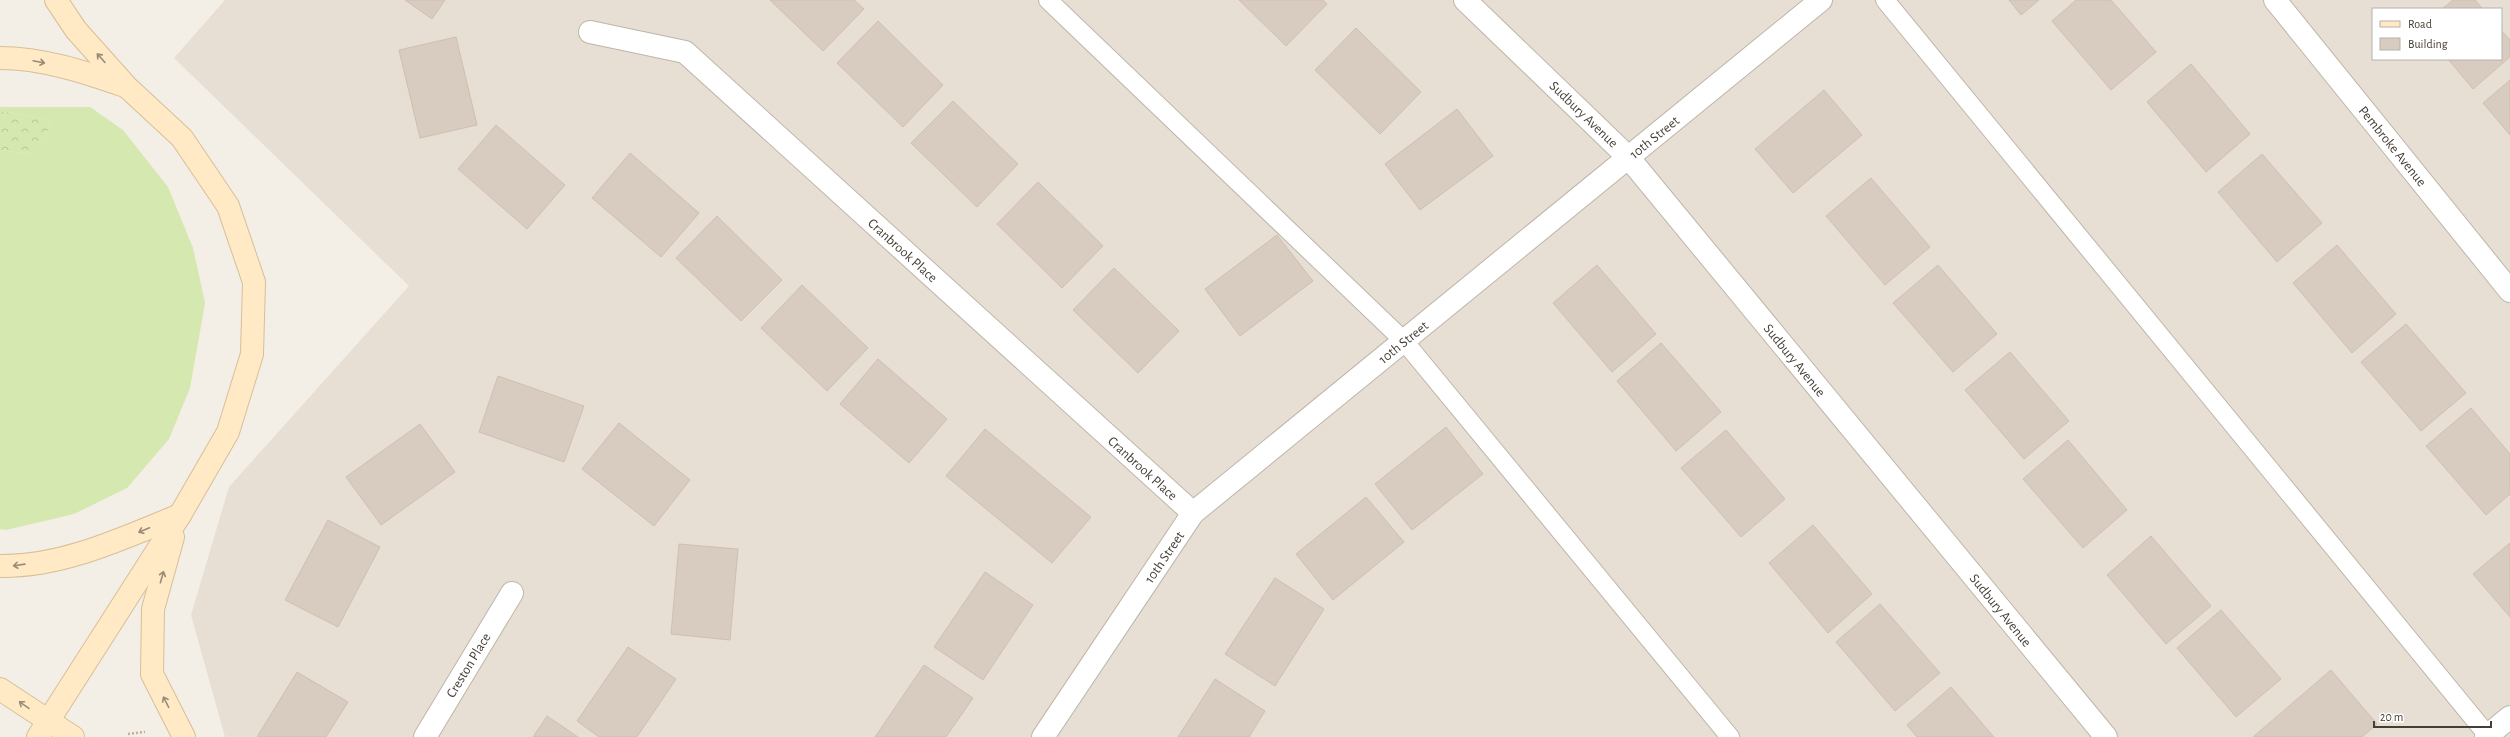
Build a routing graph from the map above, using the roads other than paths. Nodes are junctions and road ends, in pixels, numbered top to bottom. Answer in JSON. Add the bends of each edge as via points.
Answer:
{"nodes":[{"id":1,"x":56,"y":0,"type":"edge"},
{"id":2,"x":1048,"y":0,"type":"edge"},
{"id":3,"x":1465,"y":0,"type":"edge"},
{"id":4,"x":1821,"y":0,"type":"edge"},
{"id":5,"x":1885,"y":0,"type":"edge"},
{"id":6,"x":2275,"y":0,"type":"edge"},
{"id":7,"x":590,"y":32,"type":"dead end"},
{"id":8,"x":0,"y":58,"type":"edge"},
{"id":9,"x":127,"y":87,"type":"junction"},
{"id":10,"x":1628,"y":157,"type":"junction"},
{"id":11,"x":2510,"y":291,"type":"edge"},
{"id":12,"x":1404,"y":341,"type":"junction"},
{"id":13,"x":1193,"y":513,"type":"junction"},
{"id":14,"x":180,"y":515,"type":"junction"},
{"id":15,"x":0,"y":566,"type":"edge"},
{"id":16,"x":512,"y":593,"type":"dead end"},
{"id":17,"x":0,"y":688,"type":"edge"},
{"id":18,"x":2510,"y":717,"type":"edge"},
{"id":19,"x":42,"y":729,"type":"edge"},
{"id":20,"x":2488,"y":736,"type":"edge"},
{"id":21,"x":73,"y":737,"type":"edge"},
{"id":22,"x":184,"y":737,"type":"edge"},
{"id":23,"x":424,"y":737,"type":"edge"},
{"id":24,"x":1043,"y":737,"type":"edge"},
{"id":25,"x":1730,"y":737,"type":"edge"},
{"id":26,"x":2106,"y":737,"type":"edge"}],
"edges":[{"from":9,"to":1,"type":"main road","one_way":true,"via":[[76,30]]},
{"from":2,"to":12,"type":"lane"},
{"from":3,"to":10,"type":"street","name":"Sudbury Avenue"},
{"from":4,"to":10,"type":"street","name":"10th Street"},
{"from":5,"to":20,"type":"lane"},
{"from":6,"to":11,"type":"street","name":"Pembroke Avenue"},
{"from":7,"to":13,"type":"street","name":"Cranbrook Place","via":[[685,52]]},
{"from":8,"to":9,"type":"main road","one_way":true,"via":[[16,58],[82,71]]},
{"from":9,"to":14,"type":"main road","via":[[182,138],[228,206],[254,282],[252,354],[228,432]]},
{"from":10,"to":12,"type":"street","name":"10th Street"},
{"from":10,"to":26,"type":"street","name":"Sudbury Avenue"},
{"from":12,"to":13,"type":"street","name":"10th Street"},
{"from":12,"to":25,"type":"lane"},
{"from":13,"to":24,"type":"street","name":"10th Street"},
{"from":14,"to":15,"type":"main road","one_way":true,"via":[[96,550],[17,566]]},
{"from":14,"to":19,"type":"main road"},
{"from":22,"to":14,"type":"main road","one_way":true,"via":[[152,674],[153,609]]},
{"from":16,"to":23,"type":"street","name":"Creston Place"},
{"from":19,"to":17,"type":"main road","one_way":true},
{"from":18,"to":20,"type":"street"},
{"from":19,"to":21,"type":"main road"}]}
